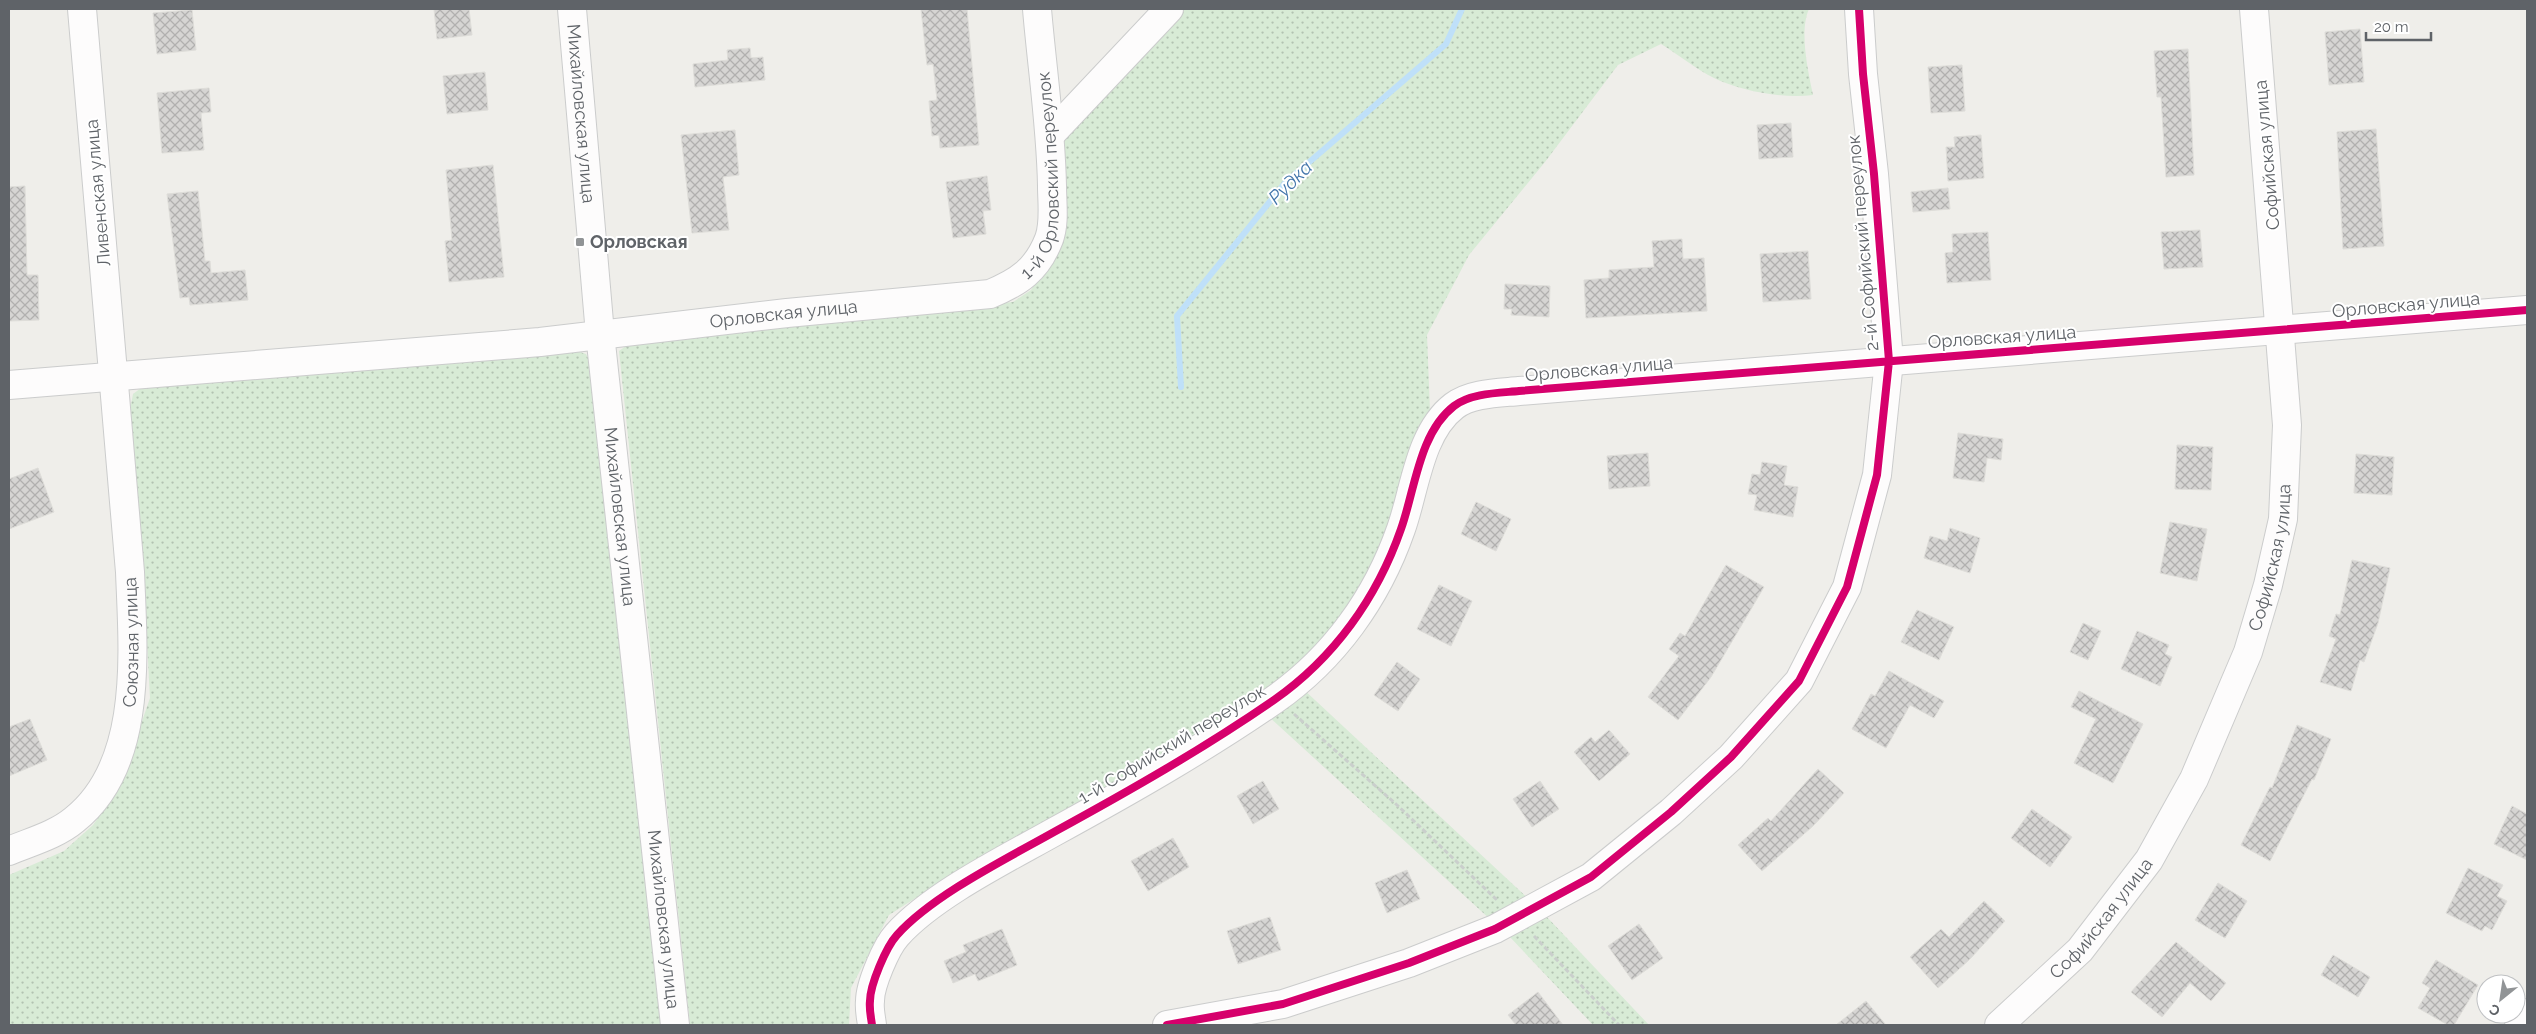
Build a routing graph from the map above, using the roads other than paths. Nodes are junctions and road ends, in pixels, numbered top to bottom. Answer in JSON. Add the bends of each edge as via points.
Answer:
{"nodes":[{"id":1,"x":82,"y":9,"type":"edge"},
{"id":2,"x":572,"y":9,"type":"edge"},
{"id":3,"x":1036,"y":9,"type":"edge"},
{"id":4,"x":1169,"y":9,"type":"edge"},
{"id":5,"x":1860,"y":9,"type":"edge"},
{"id":6,"x":2254,"y":9,"type":"edge"},
{"id":7,"x":1051,"y":134,"type":"junction"},
{"id":8,"x":966,"y":298,"type":"joint"},
{"id":9,"x":2527,"y":310,"type":"edge"},
{"id":10,"x":2281,"y":330,"type":"junction"},
{"id":11,"x":600,"y":334,"type":"junction"},
{"id":12,"x":1889,"y":361,"type":"junction"},
{"id":13,"x":114,"y":377,"type":"junction"},
{"id":14,"x":9,"y":385,"type":"edge"},
{"id":15,"x":1480,"y":396,"type":"joint"},
{"id":16,"x":9,"y":403,"type":"edge"},
{"id":17,"x":9,"y":851,"type":"edge"},
{"id":18,"x":2527,"y":1013,"type":"edge"},
{"id":19,"x":675,"y":1025,"type":"edge"},
{"id":20,"x":872,"y":1025,"type":"edge"},
{"id":21,"x":1167,"y":1025,"type":"edge"},
{"id":22,"x":2000,"y":1025,"type":"edge"},
{"id":23,"x":2519,"y":1025,"type":"edge"}],
"edges":[{"from":1,"to":13,"type":"street","name":"Ливенская улица"},
{"from":2,"to":11,"type":"street","name":"Михайловская улица"},
{"from":3,"to":7,"type":"street","name":"1-й Орловский переулок"},
{"from":4,"to":7,"type":"street"},
{"from":5,"to":12,"type":"street","name":"2-й Софийский переулок"},
{"from":6,"to":10,"type":"street","name":"Софийская улица"},
{"from":7,"to":8,"type":"street","name":"1-й Орловский переулок","via":[[1053,213],[1049,239],[1027,274],[1011,286]]},
{"from":8,"to":11,"type":"street","name":"Орловская улица","via":[[787,313]]},
{"from":9,"to":10,"type":"street","name":"Орловская улица"},
{"from":10,"to":12,"type":"street","name":"Орловская улица"},
{"from":10,"to":22,"type":"street","name":"Софийская улица","via":[[2287,425],[2283,519],[2248,652],[2194,779],[2149,860],[2080,950]]},
{"from":11,"to":13,"type":"street","name":"Орловская улица","via":[[540,342]]},
{"from":11,"to":19,"type":"street","name":"Михайловская улица"},
{"from":12,"to":15,"type":"street","name":"Орловская улица"},
{"from":12,"to":21,"type":"street","name":"2-й Софийский переулок","via":[[1877,475],[1848,587],[1799,680],[1731,757],[1671,812],[1591,877],[1494,929],[1409,963],[1282,1004]]},
{"from":13,"to":14,"type":"street"},
{"from":13,"to":16,"type":"street"},
{"from":13,"to":17,"type":"street","name":"Союзная улица","via":[[133,633],[130,699],[121,754],[102,789],[74,820],[43,838]]},
{"from":15,"to":20,"type":"street","name":"1-й Софийский переулок","via":[[1455,405],[1441,420],[1426,446],[1401,531],[1368,602],[1326,657],[1276,698],[1215,740],[923,910],[895,936],[878,970],[869,999]]},
{"from":18,"to":23,"type":"street"}]}
